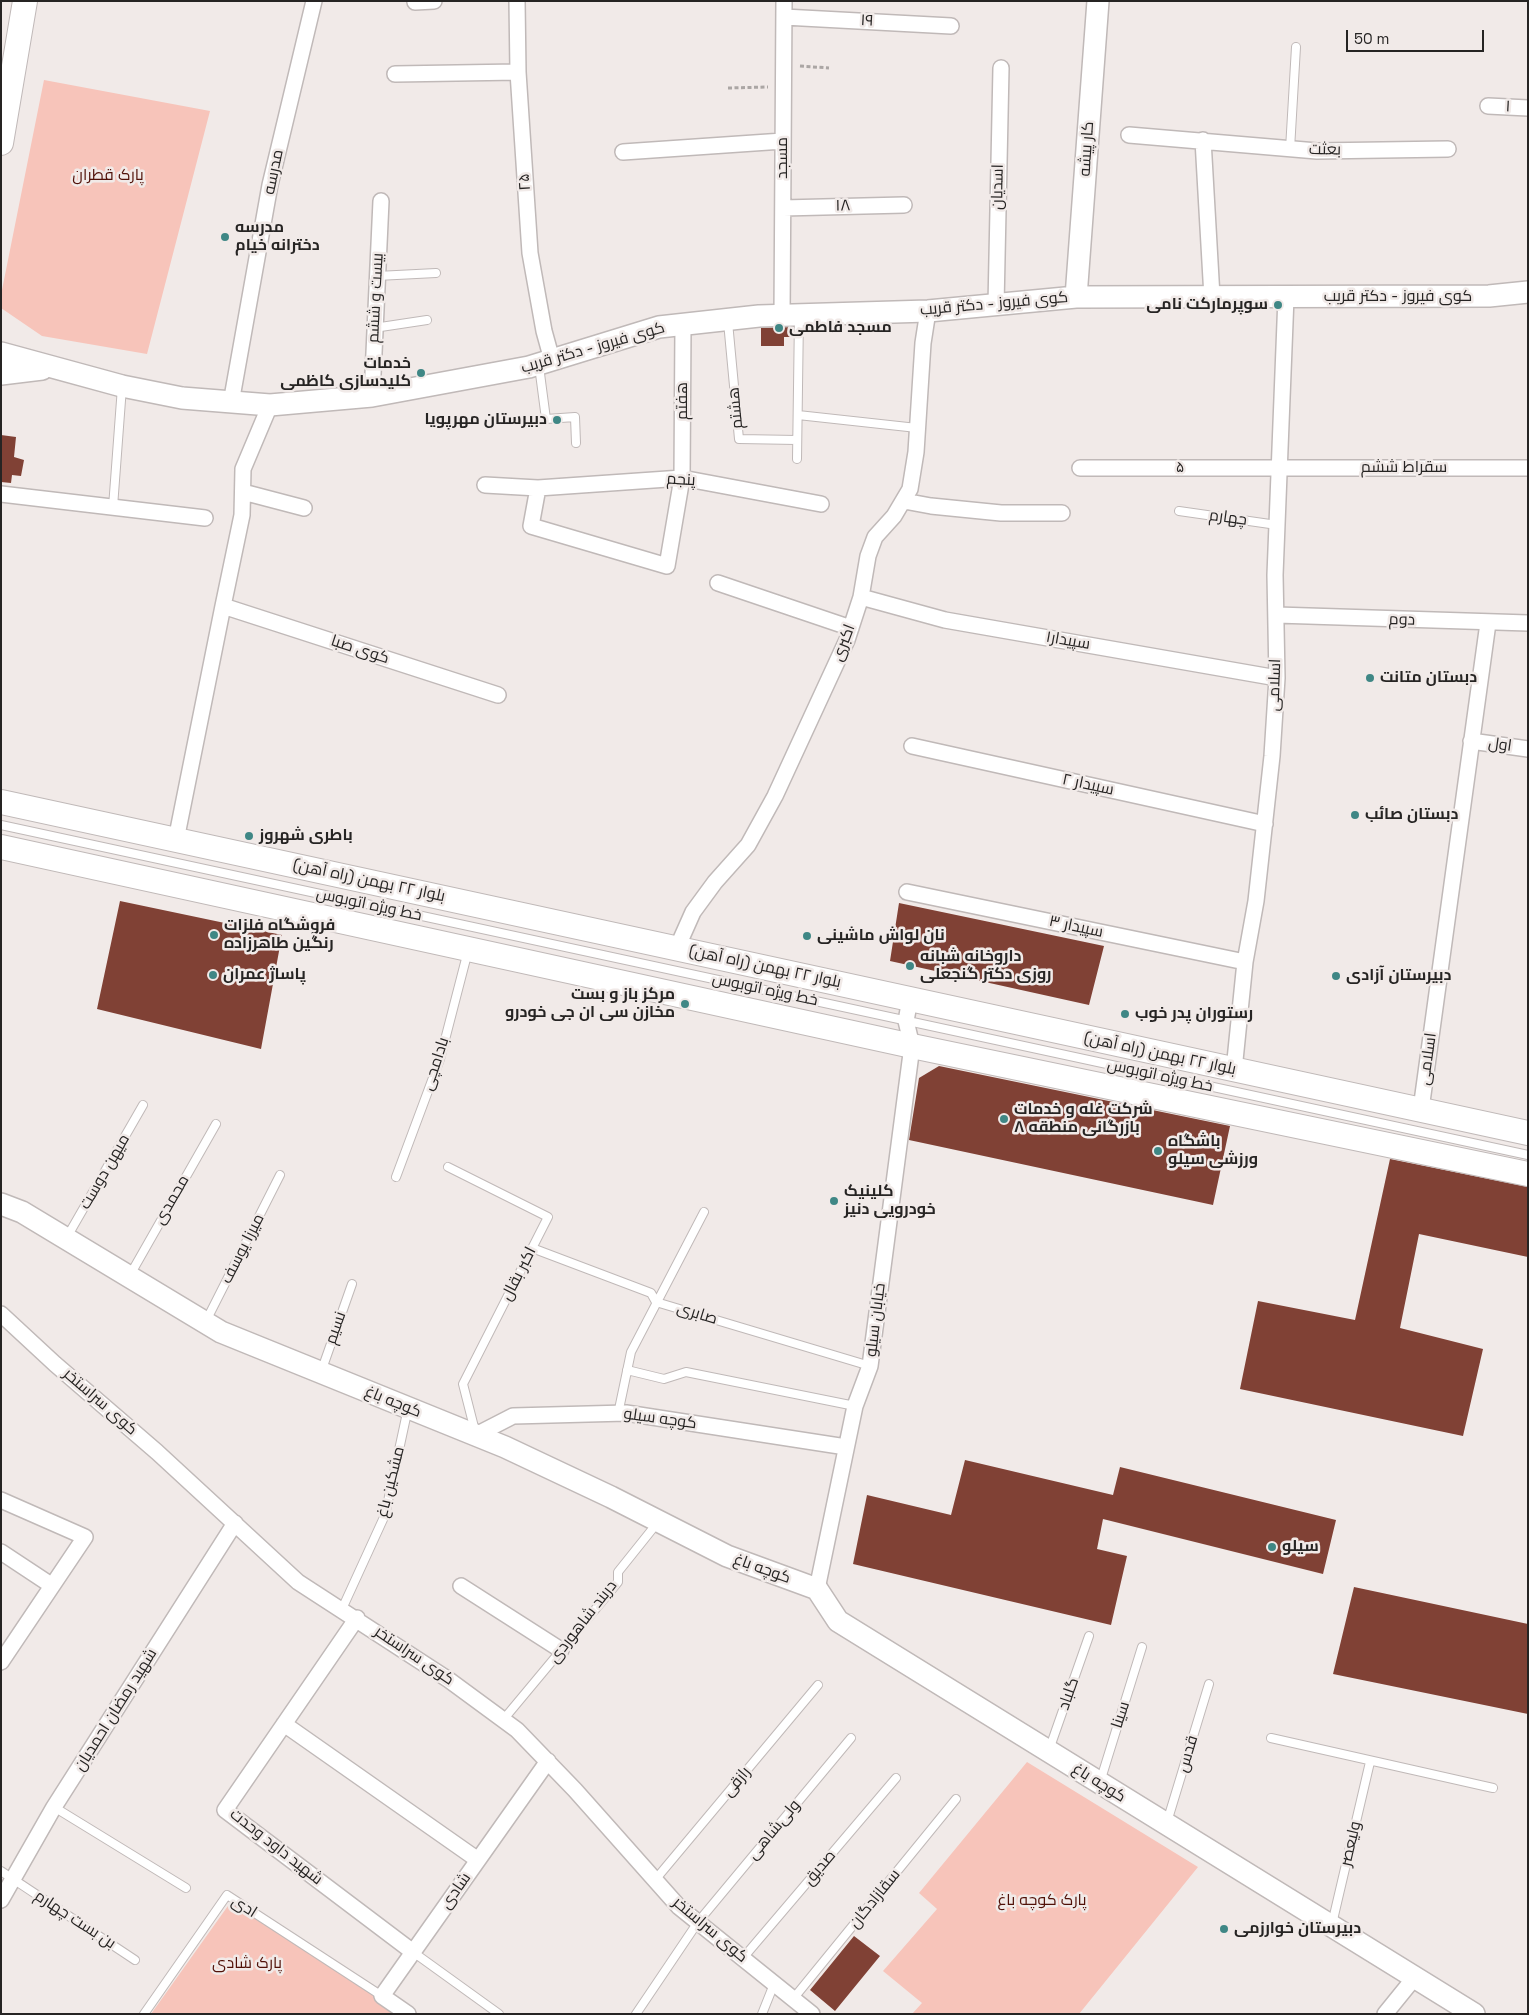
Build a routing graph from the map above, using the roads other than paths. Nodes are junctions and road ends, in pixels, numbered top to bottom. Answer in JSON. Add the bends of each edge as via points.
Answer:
{"nodes":[{"id":1,"x":25,"y":1,"type":"edge"},
{"id":2,"x":314,"y":1,"type":"edge"},
{"id":3,"x":434,"y":1,"type":"edge"},
{"id":4,"x":517,"y":1,"type":"edge"},
{"id":5,"x":784,"y":1,"type":"edge"},
{"id":6,"x":1098,"y":1,"type":"edge"},
{"id":7,"x":415,"y":2,"type":"edge"},
{"id":8,"x":784,"y":17,"type":"junction"},
{"id":9,"x":950,"y":26,"type":"dead end"},
{"id":10,"x":1296,"y":47,"type":"dead end"},
{"id":11,"x":1001,"y":68,"type":"dead end"},
{"id":12,"x":518,"y":72,"type":"junction"},
{"id":13,"x":395,"y":74,"type":"dead end"},
{"id":14,"x":1488,"y":106,"type":"dead end"},
{"id":15,"x":1528,"y":108,"type":"edge"},
{"id":16,"x":1129,"y":135,"type":"dead end"},
{"id":17,"x":1203,"y":140,"type":"junction"},
{"id":18,"x":783,"y":141,"type":"junction"},
{"id":19,"x":1,"y":142,"type":"edge"},
{"id":20,"x":1448,"y":148,"type":"dead end"},
{"id":21,"x":1290,"y":149,"type":"junction"},
{"id":22,"x":623,"y":152,"type":"dead end"},
{"id":23,"x":381,"y":200,"type":"dead end"},
{"id":24,"x":904,"y":205,"type":"dead end"},
{"id":25,"x":782,"y":208,"type":"junction"},
{"id":26,"x":436,"y":272,"type":"dead end"},
{"id":27,"x":377,"y":276,"type":"junction"},
{"id":28,"x":1528,"y":292,"type":"edge"},
{"id":29,"x":1076,"y":296,"type":"junction"},
{"id":30,"x":1212,"y":297,"type":"junction"},
{"id":31,"x":1286,"y":297,"type":"junction"},
{"id":32,"x":996,"y":305,"type":"junction"},
{"id":33,"x":928,"y":311,"type":"junction"},
{"id":34,"x":791,"y":316,"type":"junction"},
{"id":35,"x":427,"y":320,"type":"dead end"},
{"id":36,"x":728,"y":320,"type":"junction"},
{"id":37,"x":683,"y":325,"type":"junction"},
{"id":38,"x":374,"y":328,"type":"junction"},
{"id":39,"x":1,"y":354,"type":"edge"},
{"id":40,"x":546,"y":362,"type":"junction"},
{"id":41,"x":53,"y":368,"type":"junction"},
{"id":42,"x":1,"y":374,"type":"edge"},
{"id":43,"x":122,"y":386,"type":"junction"},
{"id":44,"x":372,"y":396,"type":"junction"},
{"id":45,"x":231,"y":403,"type":"junction"},
{"id":46,"x":270,"y":405,"type":"junction"},
{"id":47,"x":798,"y":415,"type":"junction"},
{"id":48,"x":917,"y":428,"type":"junction"},
{"id":49,"x":797,"y":440,"type":"junction"},
{"id":50,"x":576,"y":443,"type":"dead end"},
{"id":51,"x":797,"y":459,"type":"dead end"},
{"id":52,"x":1080,"y":468,"type":"dead end"},
{"id":53,"x":1280,"y":468,"type":"junction"},
{"id":54,"x":1528,"y":468,"type":"edge"},
{"id":55,"x":682,"y":478,"type":"junction"},
{"id":56,"x":485,"y":485,"type":"dead end"},
{"id":57,"x":538,"y":488,"type":"junction"},
{"id":58,"x":243,"y":492,"type":"junction"},
{"id":59,"x":1,"y":494,"type":"edge"},
{"id":60,"x":904,"y":501,"type":"junction"},
{"id":61,"x":822,"y":504,"type":"dead end"},
{"id":62,"x":113,"y":507,"type":"junction"},
{"id":63,"x":304,"y":508,"type":"dead end"},
{"id":64,"x":1179,"y":511,"type":"dead end"},
{"id":65,"x":1062,"y":513,"type":"dead end"},
{"id":66,"x":205,"y":518,"type":"dead end"},
{"id":67,"x":1277,"y":525,"type":"junction"},
{"id":68,"x":718,"y":583,"type":"dead end"},
{"id":69,"x":861,"y":597,"type":"junction"},
{"id":70,"x":223,"y":606,"type":"junction"},
{"id":71,"x":1277,"y":615,"type":"junction"},
{"id":72,"x":1488,"y":623,"type":"junction"},
{"id":73,"x":1528,"y":623,"type":"edge"},
{"id":74,"x":851,"y":628,"type":"junction"},
{"id":75,"x":1277,"y":678,"type":"junction"},
{"id":76,"x":498,"y":695,"type":"dead end"},
{"id":77,"x":1471,"y":741,"type":"junction"},
{"id":78,"x":912,"y":746,"type":"dead end"},
{"id":79,"x":1528,"y":749,"type":"edge"},
{"id":80,"x":1,"y":802,"type":"edge"},
{"id":81,"x":1264,"y":824,"type":"junction"},
{"id":82,"x":1,"y":825,"type":"edge"},
{"id":83,"x":176,"y":840,"type":"junction"},
{"id":84,"x":1,"y":847,"type":"edge"},
{"id":85,"x":907,"y":892,"type":"dead end"},
{"id":86,"x":677,"y":948,"type":"junction"},
{"id":87,"x":468,"y":950,"type":"junction"},
{"id":88,"x":1245,"y":962,"type":"junction"},
{"id":89,"x":908,"y":1010,"type":"junction"},
{"id":90,"x":912,"y":1046,"type":"junction"},
{"id":91,"x":1234,"y":1070,"type":"junction"},
{"id":92,"x":143,"y":1105,"type":"dead end"},
{"id":93,"x":1421,"y":1110,"type":"junction"},
{"id":94,"x":216,"y":1124,"type":"dead end"},
{"id":95,"x":1528,"y":1133,"type":"edge"},
{"id":96,"x":1528,"y":1155,"type":"edge"},
{"id":97,"x":448,"y":1167,"type":"dead end"},
{"id":98,"x":1528,"y":1174,"type":"edge"},
{"id":99,"x":280,"y":1175,"type":"dead end"},
{"id":100,"x":396,"y":1177,"type":"dead end"},
{"id":101,"x":1,"y":1204,"type":"edge"},
{"id":102,"x":704,"y":1212,"type":"dead end"},
{"id":103,"x":66,"y":1239,"type":"junction"},
{"id":104,"x":532,"y":1248,"type":"junction"},
{"id":105,"x":129,"y":1276,"type":"junction"},
{"id":106,"x":352,"y":1284,"type":"dead end"},
{"id":107,"x":656,"y":1302,"type":"junction"},
{"id":108,"x":1,"y":1314,"type":"edge"},
{"id":109,"x":206,"y":1322,"type":"junction"},
{"id":110,"x":870,"y":1366,"type":"junction"},
{"id":111,"x":627,"y":1370,"type":"junction"},
{"id":112,"x":321,"y":1372,"type":"junction"},
{"id":113,"x":855,"y":1406,"type":"junction"},
{"id":114,"x":408,"y":1408,"type":"junction"},
{"id":115,"x":618,"y":1414,"type":"junction"},
{"id":116,"x":476,"y":1435,"type":"junction"},
{"id":117,"x":846,"y":1448,"type":"junction"},
{"id":118,"x":1,"y":1500,"type":"edge"},
{"id":119,"x":658,"y":1521,"type":"junction"},
{"id":120,"x":235,"y":1523,"type":"junction"},
{"id":121,"x":1,"y":1552,"type":"edge"},
{"id":122,"x":51,"y":1585,"type":"junction"},
{"id":123,"x":461,"y":1586,"type":"dead end"},
{"id":124,"x":816,"y":1589,"type":"junction"},
{"id":125,"x":342,"y":1609,"type":"junction"},
{"id":126,"x":356,"y":1618,"type":"junction"},
{"id":127,"x":1089,"y":1636,"type":"dead end"},
{"id":128,"x":1142,"y":1647,"type":"dead end"},
{"id":129,"x":561,"y":1650,"type":"junction"},
{"id":130,"x":1,"y":1662,"type":"edge"},
{"id":131,"x":1209,"y":1684,"type":"dead end"},
{"id":132,"x":818,"y":1685,"type":"dead end"},
{"id":133,"x":503,"y":1720,"type":"junction"},
{"id":134,"x":284,"y":1724,"type":"junction"},
{"id":135,"x":850,"y":1738,"type":"dead end"},
{"id":136,"x":1271,"y":1738,"type":"dead end"},
{"id":137,"x":1048,"y":1752,"type":"junction"},
{"id":138,"x":548,"y":1762,"type":"junction"},
{"id":139,"x":1370,"y":1762,"type":"junction"},
{"id":140,"x":896,"y":1778,"type":"dead end"},
{"id":141,"x":1099,"y":1783,"type":"junction"},
{"id":142,"x":1493,"y":1788,"type":"dead end"},
{"id":143,"x":956,"y":1798,"type":"dead end"},
{"id":144,"x":54,"y":1807,"type":"junction"},
{"id":145,"x":1166,"y":1824,"type":"junction"},
{"id":146,"x":478,"y":1860,"type":"junction"},
{"id":147,"x":1,"y":1871,"type":"edge"},
{"id":148,"x":14,"y":1880,"type":"junction"},
{"id":149,"x":655,"y":1880,"type":"junction"},
{"id":150,"x":186,"y":1888,"type":"dead end"},
{"id":151,"x":1,"y":1900,"type":"edge"},
{"id":152,"x":698,"y":1922,"type":"junction"},
{"id":153,"x":1332,"y":1926,"type":"junction"},
{"id":154,"x":414,"y":1952,"type":"junction"},
{"id":155,"x":743,"y":1958,"type":"junction"},
{"id":156,"x":136,"y":1960,"type":"dead end"},
{"id":157,"x":1415,"y":1977,"type":"junction"},
{"id":158,"x":774,"y":1984,"type":"junction"},
{"id":159,"x":382,"y":1996,"type":"junction"},
{"id":160,"x":793,"y":1999,"type":"junction"},
{"id":161,"x":144,"y":2014,"type":"edge"},
{"id":162,"x":408,"y":2014,"type":"edge"},
{"id":163,"x":499,"y":2014,"type":"edge"},
{"id":164,"x":636,"y":2014,"type":"edge"},
{"id":165,"x":762,"y":2014,"type":"edge"},
{"id":166,"x":812,"y":2014,"type":"edge"},
{"id":167,"x":1385,"y":2014,"type":"edge"},
{"id":168,"x":1474,"y":2014,"type":"edge"}],
"edges":[{"from":1,"to":19,"type":"main road"},
{"from":2,"to":45,"type":"street","name":"مدرسه","via":[[270,185]]},
{"from":3,"to":7,"type":"street"},
{"from":4,"to":12,"type":"street","name":"۲۵"},
{"from":5,"to":8,"type":"street","name":"مسجد"},
{"from":6,"to":29,"type":"main road","name":"کار پیشه"},
{"from":8,"to":9,"type":"street","name":"۱۹"},
{"from":8,"to":18,"type":"street","name":"مسجد"},
{"from":10,"to":21,"type":"lane"},
{"from":11,"to":32,"type":"street","name":"اسدیان"},
{"from":12,"to":13,"type":"street"},
{"from":12,"to":40,"type":"street","name":"۲۵","via":[[530,253],[544,331]]},
{"from":14,"to":15,"type":"street","name":"۱"},
{"from":16,"to":17,"type":"street","name":"بعثت"},
{"from":17,"to":21,"type":"street","name":"بعثت"},
{"from":17,"to":30,"type":"street"},
{"from":18,"to":22,"type":"street"},
{"from":18,"to":25,"type":"street","name":"مسجد"},
{"from":20,"to":21,"type":"street","name":"بعثت"},
{"from":23,"to":27,"type":"street","name":"بیست و ششم"},
{"from":24,"to":25,"type":"street","name":"۱۸"},
{"from":25,"to":34,"type":"street","name":"مسجد"},
{"from":26,"to":27,"type":"lane"},
{"from":27,"to":38,"type":"street","name":"بیست و ششم"},
{"from":28,"to":31,"type":"main road","name":"کوی فیروز - دکتر قریب","via":[[1489,296]]},
{"from":29,"to":30,"type":"main road","name":"کوی فیروز - دکتر قریب"},
{"from":29,"to":32,"type":"main road","name":"کوی فیروز - دکتر قریب"},
{"from":30,"to":31,"type":"main road","name":"کوی فیروز - دکتر قریب"},
{"from":31,"to":53,"type":"street","name":"اسلامی"},
{"from":32,"to":33,"type":"main road","name":"کوی فیروز - دکتر قریب"},
{"from":33,"to":34,"type":"main road","name":"کوی فیروز - دکتر قریب"},
{"from":33,"to":48,"type":"street","name":"اکبری"},
{"from":34,"to":36,"type":"main road","name":"کوی فیروز - دکتر قریب"},
{"from":34,"to":47,"type":"lane"},
{"from":35,"to":38,"type":"lane"},
{"from":36,"to":37,"type":"main road","name":"کوی فیروز - دکتر قریب"},
{"from":36,"to":49,"type":"lane","name":"هشتم","via":[[739,439]]},
{"from":37,"to":40,"type":"main road","name":"کوی فیروز - دکتر قریب","via":[[659,327]]},
{"from":37,"to":55,"type":"street","name":"هفتم"},
{"from":38,"to":44,"type":"street","name":"بیست و ششم"},
{"from":39,"to":41,"type":"main road","name":"کوی فیروز - دکتر قریب"},
{"from":40,"to":44,"type":"main road","name":"کوی فیروز - دکتر قریب"},
{"from":40,"to":50,"type":"lane","via":[[546,419],[574,417]]},
{"from":41,"to":42,"type":"main road"},
{"from":41,"to":43,"type":"main road","name":"کوی فیروز - دکتر قریب"},
{"from":43,"to":45,"type":"main road","name":"کوی فیروز - دکتر قریب","via":[[182,398]]},
{"from":43,"to":62,"type":"lane"},
{"from":44,"to":46,"type":"main road","name":"کوی فیروز - دکتر قریب"},
{"from":45,"to":46,"type":"main road","name":"کوی فیروز - دکتر قریب"},
{"from":46,"to":58,"type":"street","via":[[243,469]]},
{"from":47,"to":48,"type":"lane"},
{"from":47,"to":49,"type":"lane"},
{"from":48,"to":60,"type":"street","name":"اکبری","via":[[910,489]]},
{"from":49,"to":51,"type":"lane"},
{"from":52,"to":53,"type":"street","name":"۵"},
{"from":53,"to":54,"type":"street","name":"سقراط ششم"},
{"from":53,"to":67,"type":"street","name":"اسلامی"},
{"from":55,"to":57,"type":"street","name":"پنجم"},
{"from":55,"to":57,"type":"street","name":"هفتم","via":[[667,566],[531,526]]},
{"from":55,"to":61,"type":"street","name":"پنجم"},
{"from":56,"to":57,"type":"street","name":"پنجم"},
{"from":58,"to":63,"type":"street"},
{"from":58,"to":70,"type":"street","via":[[242,515]]},
{"from":59,"to":62,"type":"street"},
{"from":60,"to":65,"type":"street","via":[[1001,513]]},
{"from":60,"to":69,"type":"street","name":"اکبری","via":[[875,537]]},
{"from":62,"to":66,"type":"street"},
{"from":64,"to":67,"type":"lane","name":"چهارم"},
{"from":67,"to":71,"type":"street","name":"اسلامی"},
{"from":68,"to":74,"type":"street"},
{"from":69,"to":74,"type":"street","name":"اکبری"},
{"from":69,"to":75,"type":"street","name":"سپیدار۱","via":[[945,620]]},
{"from":70,"to":76,"type":"street","name":"کوی صبا"},
{"from":70,"to":83,"type":"street"},
{"from":71,"to":72,"type":"street","name":"دوم"},
{"from":71,"to":75,"type":"street","name":"اسلامی"},
{"from":72,"to":73,"type":"street","name":"دوم"},
{"from":72,"to":77,"type":"street","name":"اسلامی"},
{"from":74,"to":86,"type":"street","name":"اکبری","via":[[775,796],[748,845],[693,912]]},
{"from":75,"to":81,"type":"street","name":"اسلامی"},
{"from":77,"to":79,"type":"street","name":"اول"},
{"from":77,"to":93,"type":"street","name":"اسلامی"},
{"from":78,"to":81,"type":"street","name":"سپیدار ۲"},
{"from":80,"to":83,"type":"main road","name":"بلوار ۲۲ بهمن (راه آهن)"},
{"from":81,"to":88,"type":"street","name":"اسلامی","via":[[1256,901]]},
{"from":82,"to":89,"type":"lane","name":"خط ویژه اتوبوس"},
{"from":83,"to":86,"type":"main road","name":"بلوار ۲۲ بهمن (راه آهن)"},
{"from":84,"to":87,"type":"main road"},
{"from":85,"to":88,"type":"street","name":"سپیدار ۳"},
{"from":86,"to":89,"type":"main road","name":"بلوار ۲۲ بهمن (راه آهن)"},
{"from":87,"to":90,"type":"main road"},
{"from":87,"to":100,"type":"lane","name":"بادامچی","via":[[440,1059]]},
{"from":88,"to":91,"type":"street","name":"اسلامی"},
{"from":89,"to":90,"type":"street"},
{"from":89,"to":91,"type":"main road","name":"بلوار ۲۲ بهمن (راه آهن)"},
{"from":89,"to":96,"type":"lane","name":"خط ویژه اتوبوس"},
{"from":90,"to":98,"type":"main road"},
{"from":90,"to":110,"type":"street","name":"خیابان سیلو"},
{"from":91,"to":93,"type":"main road","name":"بلوار ۲۲ بهمن (راه آهن)"},
{"from":92,"to":103,"type":"lane","name":"میهن دوست"},
{"from":93,"to":95,"type":"main road","name":"بلوار ۲۲ بهمن (راه آهن)"},
{"from":94,"to":105,"type":"lane","name":"محمدی"},
{"from":97,"to":104,"type":"lane","name":"اکبر بقال","via":[[548,1217]]},
{"from":99,"to":109,"type":"lane","name":"میرزا یوسف"},
{"from":101,"to":103,"type":"main road","name":"کوچه باغ","via":[[22,1212]]},
{"from":102,"to":107,"type":"lane"},
{"from":103,"to":105,"type":"main road","name":"کوچه باغ"},
{"from":104,"to":107,"type":"lane","name":"صابری","via":[[651,1293]]},
{"from":104,"to":116,"type":"lane","name":"اکبر بقال","via":[[463,1384]]},
{"from":105,"to":109,"type":"main road","name":"کوچه باغ"},
{"from":106,"to":112,"type":"lane","name":"نسیم"},
{"from":107,"to":110,"type":"lane","name":"صابری"},
{"from":107,"to":111,"type":"lane","via":[[631,1352]]},
{"from":108,"to":120,"type":"street","name":"کوی سراستخر"},
{"from":109,"to":112,"type":"main road","name":"کوچه باغ","via":[[221,1332]]},
{"from":110,"to":113,"type":"street","name":"خیابان سیلو"},
{"from":111,"to":113,"type":"lane","via":[[664,1379],[686,1372]]},
{"from":111,"to":115,"type":"lane"},
{"from":112,"to":114,"type":"main road","name":"کوچه باغ"},
{"from":113,"to":117,"type":"street","name":"خیابان سیلو"},
{"from":114,"to":116,"type":"main road","name":"کوچه باغ"},
{"from":114,"to":125,"type":"lane","name":"مشکین باغ","via":[[385,1515]]},
{"from":115,"to":116,"type":"street","name":"کوچه سیلو","via":[[513,1416]]},
{"from":115,"to":117,"type":"street","name":"کوچه سیلو"},
{"from":116,"to":119,"type":"main road","name":"کوچه باغ"},
{"from":117,"to":124,"type":"street","name":"خیابان سیلو"},
{"from":118,"to":122,"type":"street","via":[[85,1537]]},
{"from":119,"to":124,"type":"main road","name":"کوچه باغ","via":[[727,1556]]},
{"from":119,"to":129,"type":"lane","name":"دربند شاهوردی","via":[[618,1572],[618,1582]]},
{"from":120,"to":125,"type":"street","name":"کوی سراستخر","via":[[298,1582]]},
{"from":120,"to":144,"type":"street","name":"شهید رمضان احمدیان"},
{"from":121,"to":122,"type":"street"},
{"from":122,"to":130,"type":"street"},
{"from":123,"to":129,"type":"street"},
{"from":124,"to":137,"type":"main road","name":"کوچه باغ","via":[[838,1621]]},
{"from":125,"to":126,"type":"street","name":"کوی سراستخر"},
{"from":126,"to":133,"type":"street","name":"کوی سراستخر"},
{"from":126,"to":134,"type":"street","name":"شهید داود وحدت"},
{"from":127,"to":137,"type":"lane","name":"گلباد"},
{"from":128,"to":141,"type":"lane","name":"سینا"},
{"from":129,"to":133,"type":"lane","name":"دربند شاهوردی"},
{"from":131,"to":145,"type":"lane","name":"قدس"},
{"from":132,"to":149,"type":"lane","name":"رازقی"},
{"from":133,"to":138,"type":"street","name":"کوی سراستخر"},
{"from":134,"to":146,"type":"street"},
{"from":134,"to":154,"type":"street","name":"شهید داود وحدت","via":[[225,1810]]},
{"from":135,"to":152,"type":"lane","name":"ولی‌شاهی"},
{"from":136,"to":139,"type":"lane"},
{"from":137,"to":141,"type":"main road","name":"کوچه باغ"},
{"from":138,"to":146,"type":"street","name":"شادی"},
{"from":138,"to":149,"type":"street","name":"کوی سراستخر"},
{"from":139,"to":142,"type":"lane"},
{"from":139,"to":153,"type":"lane","name":"ولیعصر"},
{"from":140,"to":155,"type":"lane","name":"صدیق"},
{"from":141,"to":145,"type":"main road","name":"کوچه باغ"},
{"from":143,"to":160,"type":"lane","name":"سقازادگان"},
{"from":144,"to":148,"type":"street","name":"شهید رمضان احمدیان"},
{"from":144,"to":150,"type":"lane"},
{"from":145,"to":153,"type":"main road","name":"کوچه باغ"},
{"from":146,"to":154,"type":"street","name":"شادی"},
{"from":147,"to":148,"type":"lane","name":"بن بست چهارم"},
{"from":148,"to":151,"type":"street","name":"شهید رمضان احمدیان"},
{"from":148,"to":156,"type":"lane","name":"بن بست چهارم"},
{"from":149,"to":152,"type":"street","name":"کوی سراستخر"},
{"from":152,"to":155,"type":"street","name":"کوی سراستخر"},
{"from":152,"to":164,"type":"lane","name":"ولی‌شاهی"},
{"from":153,"to":157,"type":"main road","name":"کوچه باغ"},
{"from":154,"to":159,"type":"street","name":"شادی"},
{"from":154,"to":163,"type":"lane"},
{"from":155,"to":158,"type":"street","name":"کوی سراستخر"},
{"from":157,"to":167,"type":"street"},
{"from":157,"to":168,"type":"main road","name":"کوچه باغ"},
{"from":158,"to":160,"type":"street","name":"کوی سراستخر"},
{"from":158,"to":165,"type":"lane"},
{"from":159,"to":161,"type":"lane","name":"ادی","via":[[227,1895]]},
{"from":159,"to":162,"type":"street"},
{"from":160,"to":166,"type":"street","name":"کوی سراستخر"}]}
